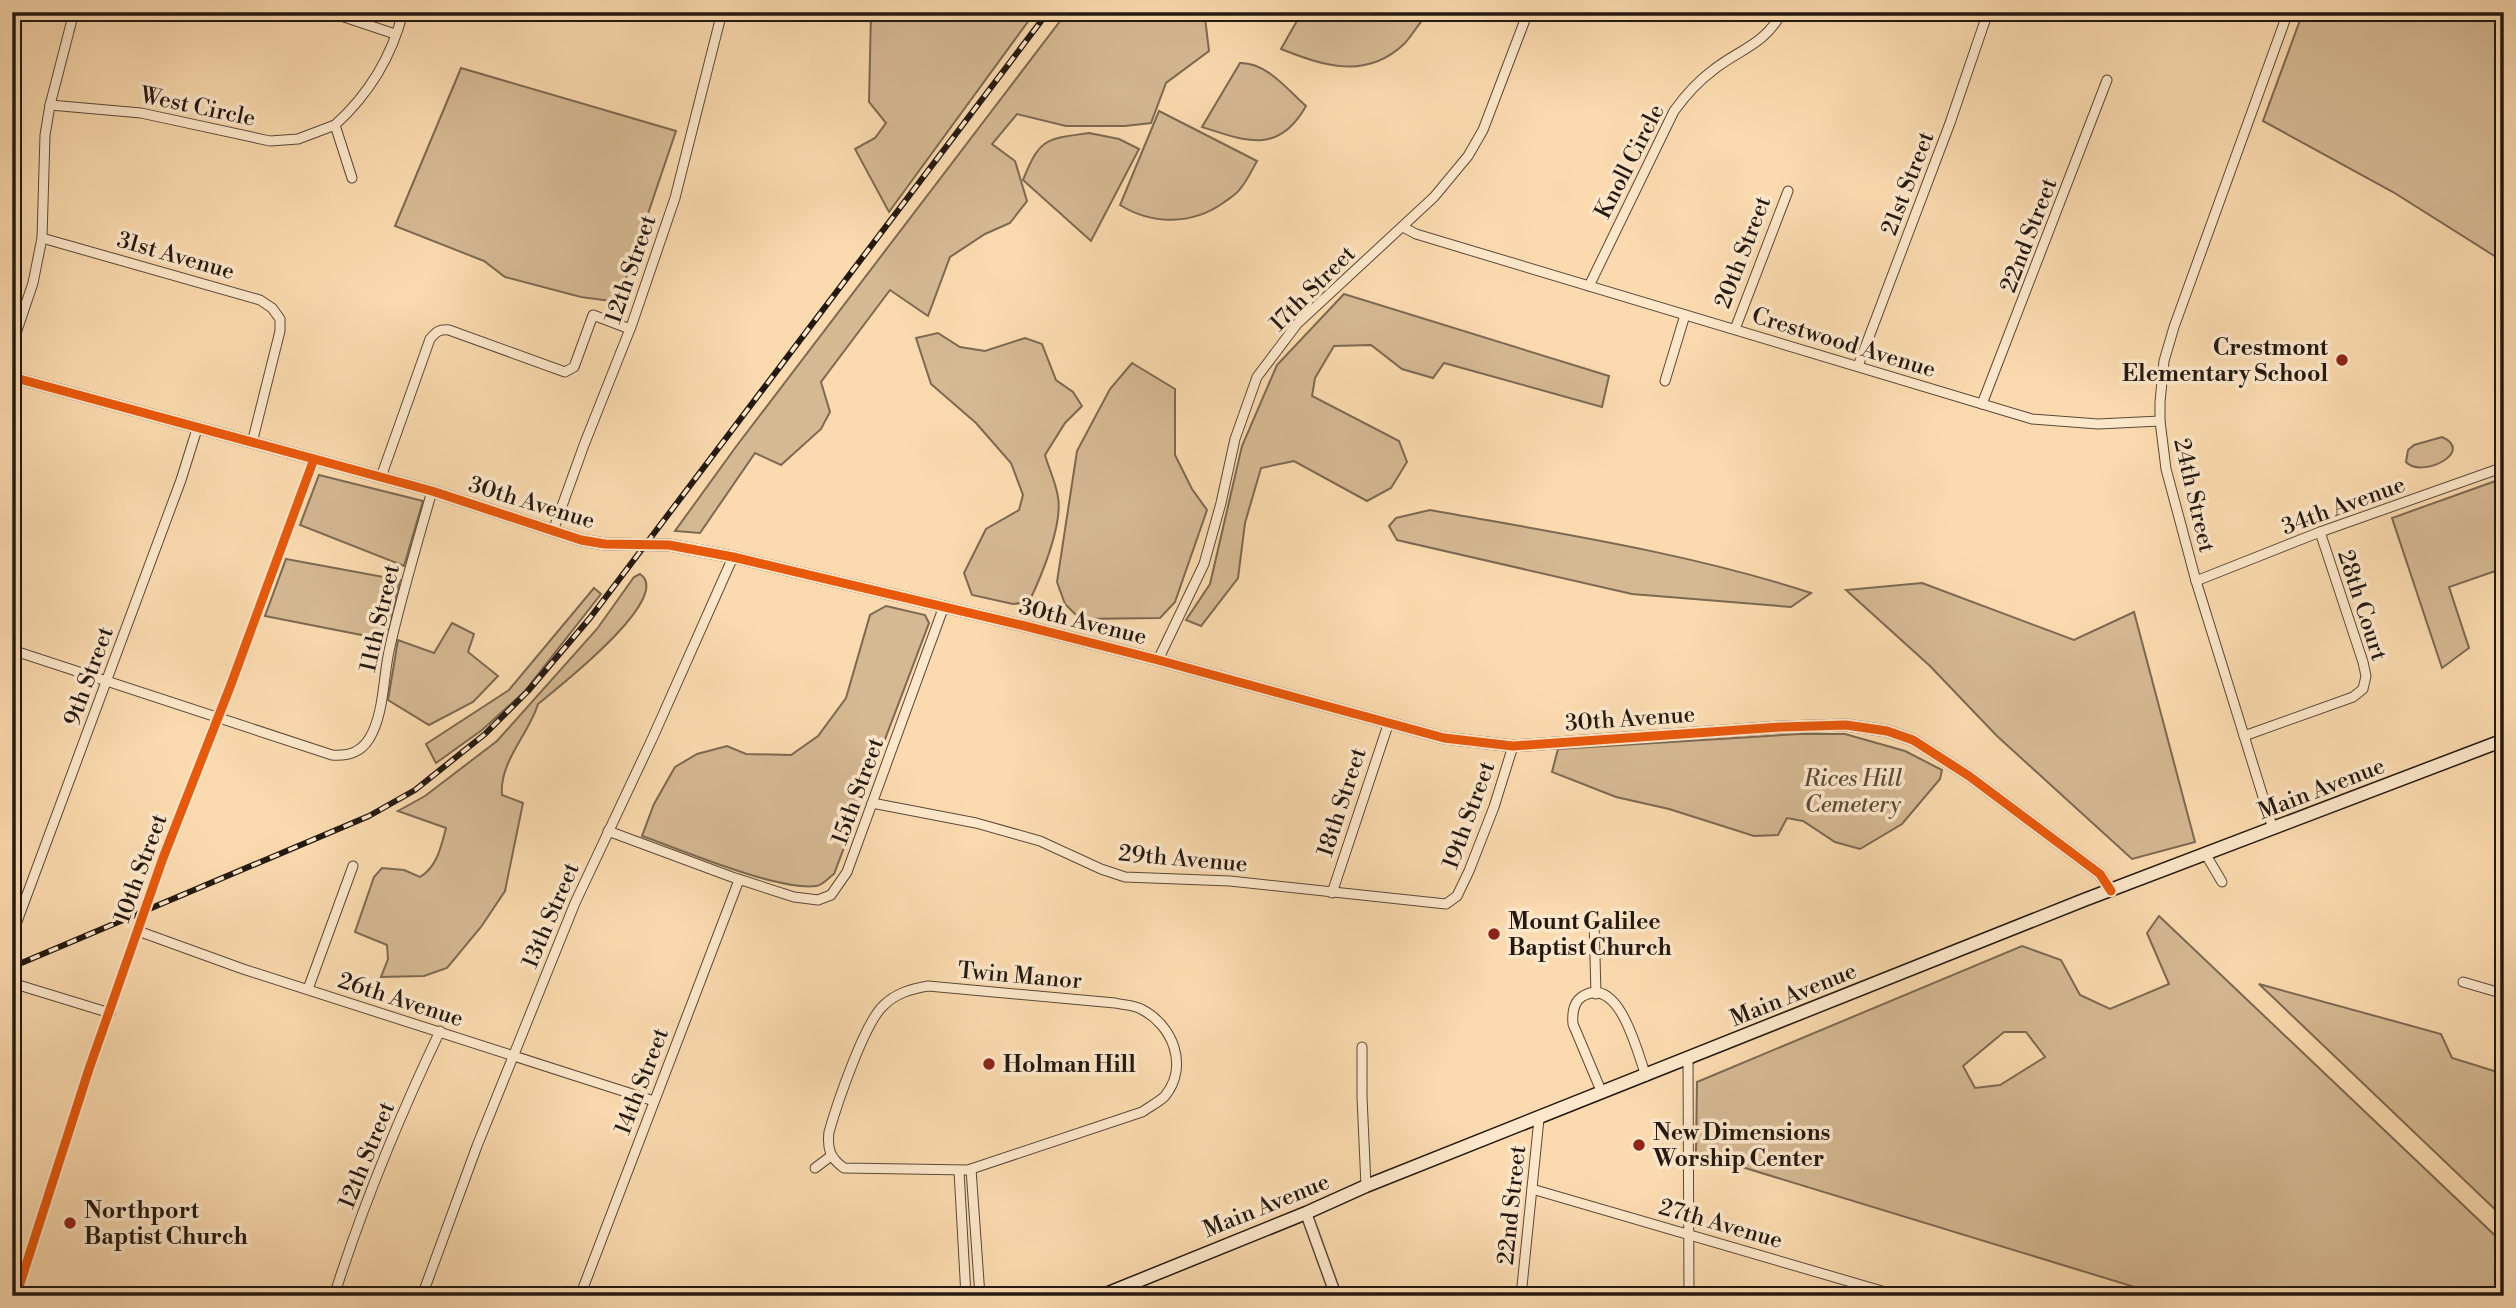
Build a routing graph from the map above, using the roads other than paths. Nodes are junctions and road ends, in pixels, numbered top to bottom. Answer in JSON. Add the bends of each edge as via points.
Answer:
{"nodes":[{"id":1,"x":74,"y":12,"type":"edge"},
{"id":2,"x":329,"y":12,"type":"edge"},
{"id":3,"x":403,"y":12,"type":"edge"},
{"id":4,"x":722,"y":12,"type":"edge"},
{"id":5,"x":1528,"y":12,"type":"edge"},
{"id":6,"x":1782,"y":12,"type":"edge"},
{"id":7,"x":1989,"y":12,"type":"edge"},
{"id":8,"x":2288,"y":12,"type":"edge"},
{"id":9,"x":395,"y":34,"type":"junction"},
{"id":10,"x":2107,"y":80,"type":"dead end"},
{"id":11,"x":50,"y":104,"type":"junction"},
{"id":12,"x":335,"y":125,"type":"junction"},
{"id":13,"x":352,"y":178,"type":"dead end"},
{"id":14,"x":1788,"y":191,"type":"dead end"},
{"id":15,"x":1403,"y":227,"type":"junction"},
{"id":16,"x":42,"y":238,"type":"junction"},
{"id":17,"x":1589,"y":286,"type":"junction"},
{"id":18,"x":1685,"y":314,"type":"junction"},
{"id":19,"x":630,"y":329,"type":"junction"},
{"id":20,"x":1735,"y":329,"type":"junction"},
{"id":21,"x":12,"y":345,"type":"edge"},
{"id":22,"x":1858,"y":366,"type":"junction"},
{"id":23,"x":12,"y":377,"type":"edge"},
{"id":24,"x":1665,"y":381,"type":"dead end"},
{"id":25,"x":1982,"y":404,"type":"junction"},
{"id":26,"x":2160,"y":421,"type":"junction"},
{"id":27,"x":197,"y":429,"type":"junction"},
{"id":28,"x":252,"y":443,"type":"junction"},
{"id":29,"x":314,"y":459,"type":"junction"},
{"id":30,"x":2504,"y":467,"type":"edge"},
{"id":31,"x":381,"y":477,"type":"junction"},
{"id":32,"x":432,"y":491,"type":"junction"},
{"id":33,"x":554,"y":531,"type":"junction"},
{"id":34,"x":2320,"y":532,"type":"junction"},
{"id":35,"x":733,"y":557,"type":"junction"},
{"id":36,"x":2196,"y":581,"type":"junction"},
{"id":37,"x":944,"y":606,"type":"junction"},
{"id":38,"x":12,"y":650,"type":"edge"},
{"id":39,"x":1158,"y":660,"type":"junction"},
{"id":40,"x":106,"y":680,"type":"junction"},
{"id":41,"x":218,"y":718,"type":"junction"},
{"id":42,"x":1388,"y":725,"type":"junction"},
{"id":43,"x":2244,"y":736,"type":"junction"},
{"id":44,"x":2504,"y":740,"type":"edge"},
{"id":45,"x":1513,"y":746,"type":"junction"},
{"id":46,"x":872,"y":803,"type":"junction"},
{"id":47,"x":2273,"y":828,"type":"junction"},
{"id":48,"x":608,"y":831,"type":"junction"},
{"id":49,"x":2206,"y":855,"type":"junction"},
{"id":50,"x":353,"y":866,"type":"dead end"},
{"id":51,"x":740,"y":880,"type":"junction"},
{"id":52,"x":2222,"y":882,"type":"dead end"},
{"id":53,"x":2111,"y":891,"type":"junction"},
{"id":54,"x":1332,"y":893,"type":"junction"},
{"id":55,"x":1457,"y":895,"type":"joint"},
{"id":56,"x":1594,"y":920,"type":"dead end"},
{"id":57,"x":138,"y":931,"type":"junction"},
{"id":58,"x":12,"y":935,"type":"edge"},
{"id":59,"x":2463,"y":982,"type":"dead end"},
{"id":60,"x":12,"y":983,"type":"edge"},
{"id":61,"x":308,"y":989,"type":"junction"},
{"id":62,"x":1596,"y":994,"type":"junction"},
{"id":63,"x":2504,"y":994,"type":"edge"},
{"id":64,"x":110,"y":1013,"type":"junction"},
{"id":65,"x":440,"y":1031,"type":"junction"},
{"id":66,"x":1362,"y":1046,"type":"dead end"},
{"id":67,"x":513,"y":1056,"type":"junction"},
{"id":68,"x":1688,"y":1059,"type":"junction"},
{"id":69,"x":1647,"y":1076,"type":"junction"},
{"id":70,"x":1602,"y":1093,"type":"junction"},
{"id":71,"x":654,"y":1101,"type":"junction"},
{"id":72,"x":1539,"y":1119,"type":"junction"},
{"id":73,"x":831,"y":1156,"type":"junction"},
{"id":74,"x":814,"y":1168,"type":"dead end"},
{"id":75,"x":971,"y":1169,"type":"junction"},
{"id":76,"x":959,"y":1171,"type":"junction"},
{"id":77,"x":1366,"y":1186,"type":"junction"},
{"id":78,"x":1532,"y":1189,"type":"junction"},
{"id":79,"x":1306,"y":1213,"type":"junction"},
{"id":80,"x":1688,"y":1234,"type":"junction"},
{"id":81,"x":16,"y":1296,"type":"edge"},
{"id":82,"x":334,"y":1296,"type":"edge"},
{"id":83,"x":422,"y":1296,"type":"edge"},
{"id":84,"x":580,"y":1296,"type":"edge"},
{"id":85,"x":966,"y":1296,"type":"edge"},
{"id":86,"x":980,"y":1296,"type":"edge"},
{"id":87,"x":1101,"y":1296,"type":"edge"},
{"id":88,"x":1336,"y":1296,"type":"edge"},
{"id":89,"x":1521,"y":1296,"type":"edge"},
{"id":90,"x":1689,"y":1296,"type":"edge"},
{"id":91,"x":1899,"y":1296,"type":"edge"}],
"edges":[{"from":1,"to":11,"type":"street"},
{"from":2,"to":9,"type":"street"},
{"from":3,"to":9,"type":"street","name":"West Circle"},
{"from":4,"to":19,"type":"street","name":"12th Street","via":[[675,198]]},
{"from":5,"to":15,"type":"street","name":"17th Street","via":[[1477,143]]},
{"from":6,"to":17,"type":"street","name":"Knoll Circle","via":[[1758,43],[1713,70],[1674,111]]},
{"from":7,"to":22,"type":"street","name":"21st Street"},
{"from":8,"to":26,"type":"street","name":"24th Street","via":[[2174,327],[2164,361]]},
{"from":9,"to":12,"type":"street","name":"West Circle","via":[[373,82]]},
{"from":10,"to":25,"type":"street","name":"22nd Street"},
{"from":11,"to":12,"type":"street","name":"West Circle","via":[[141,113],[270,141],[298,139]]},
{"from":11,"to":16,"type":"street"},
{"from":12,"to":13,"type":"street"},
{"from":14,"to":20,"type":"street","name":"20th Street"},
{"from":15,"to":17,"type":"street","name":"Crestwood Avenue"},
{"from":15,"to":39,"type":"street","name":"17th Street","via":[[1297,324],[1257,377],[1235,439],[1204,564]]},
{"from":16,"to":21,"type":"street","via":[[33,284]]},
{"from":16,"to":28,"type":"street","name":"31st Avenue","via":[[272,307],[280,318],[280,331]]},
{"from":17,"to":18,"type":"street","name":"Crestwood Avenue"},
{"from":18,"to":20,"type":"street","name":"Crestwood Avenue"},
{"from":18,"to":24,"type":"street"},
{"from":19,"to":31,"type":"street","via":[[593,316],[574,367],[565,372],[449,330],[437,331],[430,339]]},
{"from":19,"to":33,"type":"street","name":"12th Street"},
{"from":20,"to":22,"type":"street","name":"Crestwood Avenue"},
{"from":22,"to":25,"type":"street","name":"Crestwood Avenue"},
{"from":23,"to":27,"type":"street","name":"30th Avenue"},
{"from":25,"to":26,"type":"street","name":"Crestwood Avenue","via":[[2032,419],[2071,423]]},
{"from":26,"to":36,"type":"street","name":"24th Street","via":[[2166,469]]},
{"from":27,"to":28,"type":"street","name":"30th Avenue"},
{"from":27,"to":40,"type":"street","name":"9th Street"},
{"from":28,"to":29,"type":"street","name":"30th Avenue"},
{"from":29,"to":31,"type":"street","name":"30th Avenue"},
{"from":29,"to":41,"type":"street","name":"10th Street"},
{"from":30,"to":34,"type":"street","name":"34th Avenue"},
{"from":31,"to":32,"type":"street","name":"30th Avenue"},
{"from":32,"to":33,"type":"street","name":"30th Avenue"},
{"from":32,"to":41,"type":"street","name":"11th Street","via":[[403,590],[377,719],[359,751],[332,755]]},
{"from":33,"to":35,"type":"street","name":"30th Avenue","via":[[605,544],[669,545]]},
{"from":34,"to":36,"type":"street","name":"34th Avenue"},
{"from":34,"to":43,"type":"street","name":"28th Court","via":[[2363,662],[2363,689],[2353,697]]},
{"from":35,"to":37,"type":"street","name":"30th Avenue"},
{"from":35,"to":48,"type":"street","name":"13th Street"},
{"from":36,"to":43,"type":"street","name":"24th Street"},
{"from":37,"to":39,"type":"street","name":"30th Avenue"},
{"from":37,"to":46,"type":"street","name":"15th Street"},
{"from":38,"to":40,"type":"street"},
{"from":39,"to":42,"type":"street","name":"30th Avenue"},
{"from":40,"to":41,"type":"street"},
{"from":40,"to":58,"type":"street","name":"9th Street"},
{"from":41,"to":57,"type":"street","name":"10th Street"},
{"from":42,"to":45,"type":"street","name":"30th Avenue","via":[[1444,738]]},
{"from":42,"to":54,"type":"street","name":"18th Street"},
{"from":43,"to":47,"type":"street","name":"24th Street"},
{"from":44,"to":47,"type":"main road","name":"Main Avenue"},
{"from":45,"to":53,"type":"street","name":"30th Avenue","via":[[1781,727],[1846,725],[1887,731],[1913,740],[1969,776],[2099,874]]},
{"from":45,"to":55,"type":"street","name":"19th Street","via":[[1494,807]]},
{"from":46,"to":51,"type":"street","name":"15th Street","via":[[847,873],[831,895],[818,900],[794,897]]},
{"from":46,"to":54,"type":"street","name":"29th Avenue","via":[[1040,841],[1125,877],[1230,881]]},
{"from":47,"to":49,"type":"main road","name":"Main Avenue"},
{"from":48,"to":51,"type":"street"},
{"from":48,"to":67,"type":"street","name":"13th Street"},
{"from":49,"to":52,"type":"street"},
{"from":49,"to":53,"type":"main road","name":"Main Avenue"},
{"from":50,"to":61,"type":"street"},
{"from":51,"to":71,"type":"street","name":"14th Street"},
{"from":53,"to":68,"type":"main road","name":"Main Avenue"},
{"from":54,"to":55,"type":"street","name":"29th Avenue","via":[[1433,904],[1446,904]]},
{"from":56,"to":62,"type":"street"},
{"from":57,"to":61,"type":"street","name":"26th Avenue"},
{"from":57,"to":64,"type":"street","name":"10th Street"},
{"from":59,"to":63,"type":"street"},
{"from":60,"to":64,"type":"street"},
{"from":61,"to":65,"type":"street","name":"26th Avenue"},
{"from":62,"to":69,"type":"street","via":[[1613,1000],[1622,1010]]},
{"from":62,"to":70,"type":"street","via":[[1581,996],[1572,1014]]},
{"from":64,"to":81,"type":"street","name":"10th Street"},
{"from":65,"to":67,"type":"street","name":"26th Avenue"},
{"from":65,"to":82,"type":"street","name":"12th Street","via":[[364,1209]]},
{"from":66,"to":77,"type":"street"},
{"from":67,"to":71,"type":"street","name":"26th Avenue"},
{"from":67,"to":83,"type":"street","name":"13th Street"},
{"from":68,"to":69,"type":"main road","name":"Main Avenue"},
{"from":68,"to":80,"type":"street"},
{"from":69,"to":70,"type":"main road","name":"Main Avenue"},
{"from":70,"to":72,"type":"main road","name":"Main Avenue"},
{"from":71,"to":84,"type":"street","name":"14th Street"},
{"from":72,"to":77,"type":"main road","name":"Main Avenue"},
{"from":72,"to":78,"type":"street","name":"22nd Street"},
{"from":73,"to":74,"type":"street"},
{"from":73,"to":75,"type":"street","name":"Twin Manor","via":[[827,1147],[833,1119],[867,1028],[882,1006],[905,990],[928,986],[1115,1003],[1139,1008],[1162,1023],[1175,1046],[1176,1073],[1164,1097],[1142,1112]]},
{"from":73,"to":76,"type":"street","name":"Twin Manor","via":[[844,1168]]},
{"from":75,"to":76,"type":"street","name":"Twin Manor"},
{"from":75,"to":86,"type":"street"},
{"from":76,"to":85,"type":"street"},
{"from":77,"to":79,"type":"main road","name":"Main Avenue"},
{"from":78,"to":80,"type":"street","name":"27th Avenue"},
{"from":78,"to":89,"type":"street","name":"22nd Street"},
{"from":79,"to":87,"type":"main road","name":"Main Avenue"},
{"from":79,"to":88,"type":"street"},
{"from":80,"to":90,"type":"street"},
{"from":80,"to":91,"type":"street","name":"27th Avenue"}]}
